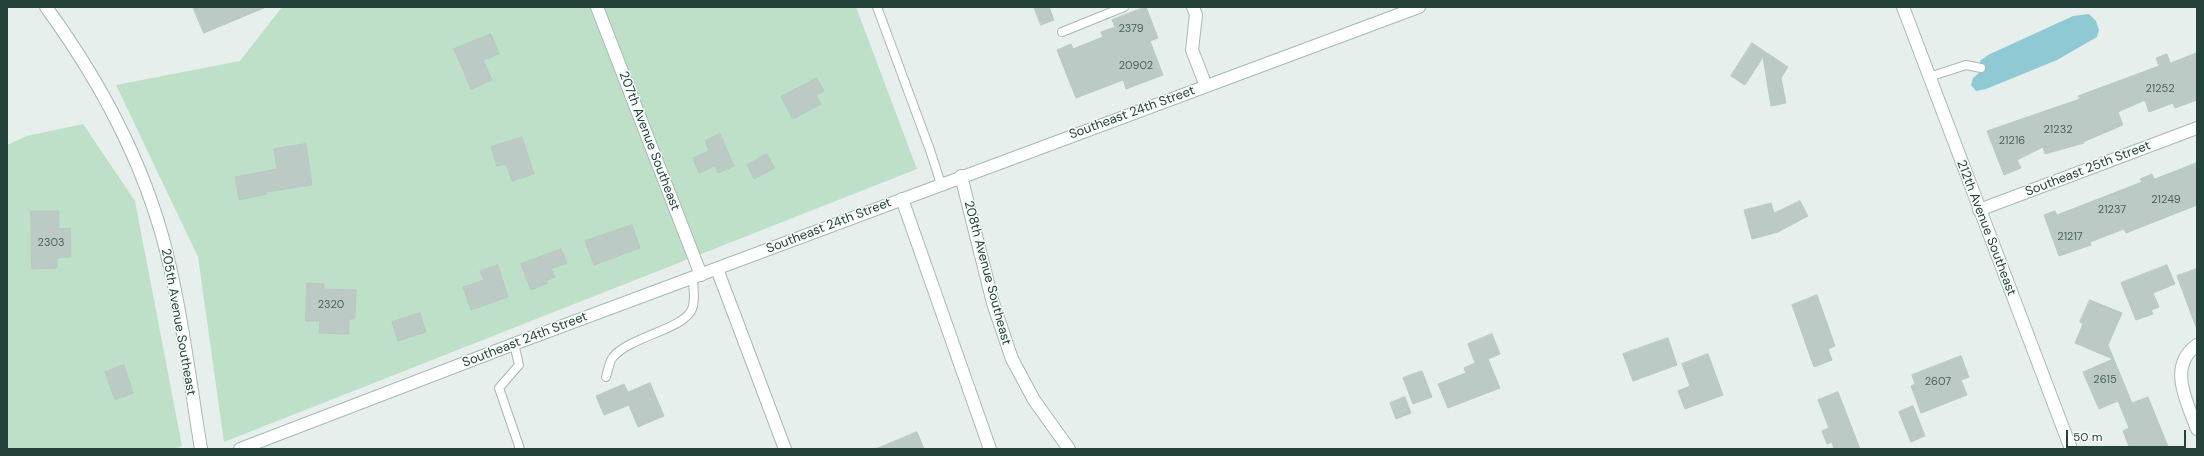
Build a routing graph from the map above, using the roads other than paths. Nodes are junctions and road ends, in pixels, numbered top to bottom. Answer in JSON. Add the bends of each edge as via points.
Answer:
{"nodes":[{"id":1,"x":46,"y":7,"type":"edge"},
{"id":2,"x":597,"y":7,"type":"edge"},
{"id":3,"x":877,"y":7,"type":"edge"},
{"id":4,"x":1124,"y":7,"type":"edge"},
{"id":5,"x":1193,"y":7,"type":"edge"},
{"id":6,"x":1419,"y":7,"type":"edge"},
{"id":7,"x":1903,"y":7,"type":"edge"},
{"id":8,"x":1062,"y":32,"type":"dead end"},
{"id":9,"x":1980,"y":68,"type":"dead end"},
{"id":10,"x":1929,"y":77,"type":"junction"},
{"id":11,"x":1206,"y":86,"type":"junction"},
{"id":12,"x":2197,"y":128,"type":"edge"},
{"id":13,"x":961,"y":176,"type":"junction"},
{"id":14,"x":941,"y":184,"type":"junction"},
{"id":15,"x":902,"y":199,"type":"junction"},
{"id":16,"x":1979,"y":210,"type":"junction"},
{"id":17,"x":717,"y":269,"type":"junction"},
{"id":18,"x":697,"y":276,"type":"junction"},
{"id":19,"x":514,"y":344,"type":"junction"},
{"id":20,"x":2197,"y":345,"type":"edge"},
{"id":21,"x":606,"y":377,"type":"dead end"},
{"id":22,"x":2197,"y":429,"type":"edge"},
{"id":23,"x":201,"y":449,"type":"edge"},
{"id":24,"x":240,"y":449,"type":"edge"},
{"id":25,"x":520,"y":449,"type":"edge"},
{"id":26,"x":785,"y":449,"type":"edge"},
{"id":27,"x":990,"y":449,"type":"edge"},
{"id":28,"x":1070,"y":449,"type":"edge"},
{"id":29,"x":2071,"y":449,"type":"edge"}],
"edges":[{"from":1,"to":23,"type":"street","name":"205th Avenue Southeast","via":[[77,50],[101,91],[144,181],[170,267]]},
{"from":2,"to":18,"type":"street","name":"207th Avenue Southeast"},
{"from":3,"to":14,"type":"lane"},
{"from":4,"to":8,"type":"lane"},
{"from":5,"to":11,"type":"street","via":[[1196,15],[1192,50]]},
{"from":6,"to":11,"type":"street","name":"Southeast 24th Street"},
{"from":7,"to":10,"type":"street","name":"212th Avenue Southeast"},
{"from":9,"to":10,"type":"lane","via":[[1966,65]]},
{"from":10,"to":16,"type":"street","name":"212th Avenue Southeast"},
{"from":11,"to":13,"type":"street","name":"Southeast 24th Street"},
{"from":12,"to":16,"type":"street","name":"Southeast 25th Street"},
{"from":13,"to":14,"type":"street","name":"Southeast 24th Street"},
{"from":13,"to":28,"type":"street","name":"208th Avenue Southeast","via":[[993,303],[1012,359],[1034,400]]},
{"from":14,"to":15,"type":"street","name":"Southeast 24th Street"},
{"from":15,"to":17,"type":"street","name":"Southeast 24th Street"},
{"from":15,"to":27,"type":"street"},
{"from":16,"to":29,"type":"street","name":"212th Avenue Southeast"},
{"from":17,"to":18,"type":"street","name":"Southeast 24th Street"},
{"from":17,"to":26,"type":"street"},
{"from":18,"to":19,"type":"street","name":"Southeast 24th Street"},
{"from":18,"to":21,"type":"lane","via":[[692,309],[687,315],[671,326],[632,342],[624,348],[612,358]]},
{"from":19,"to":24,"type":"street","name":"Southeast 24th Street"},
{"from":19,"to":25,"type":"lane","via":[[519,365],[499,388]]},
{"from":20,"to":22,"type":"street","via":[[2185,356],[2181,377],[2183,392]]}]}
